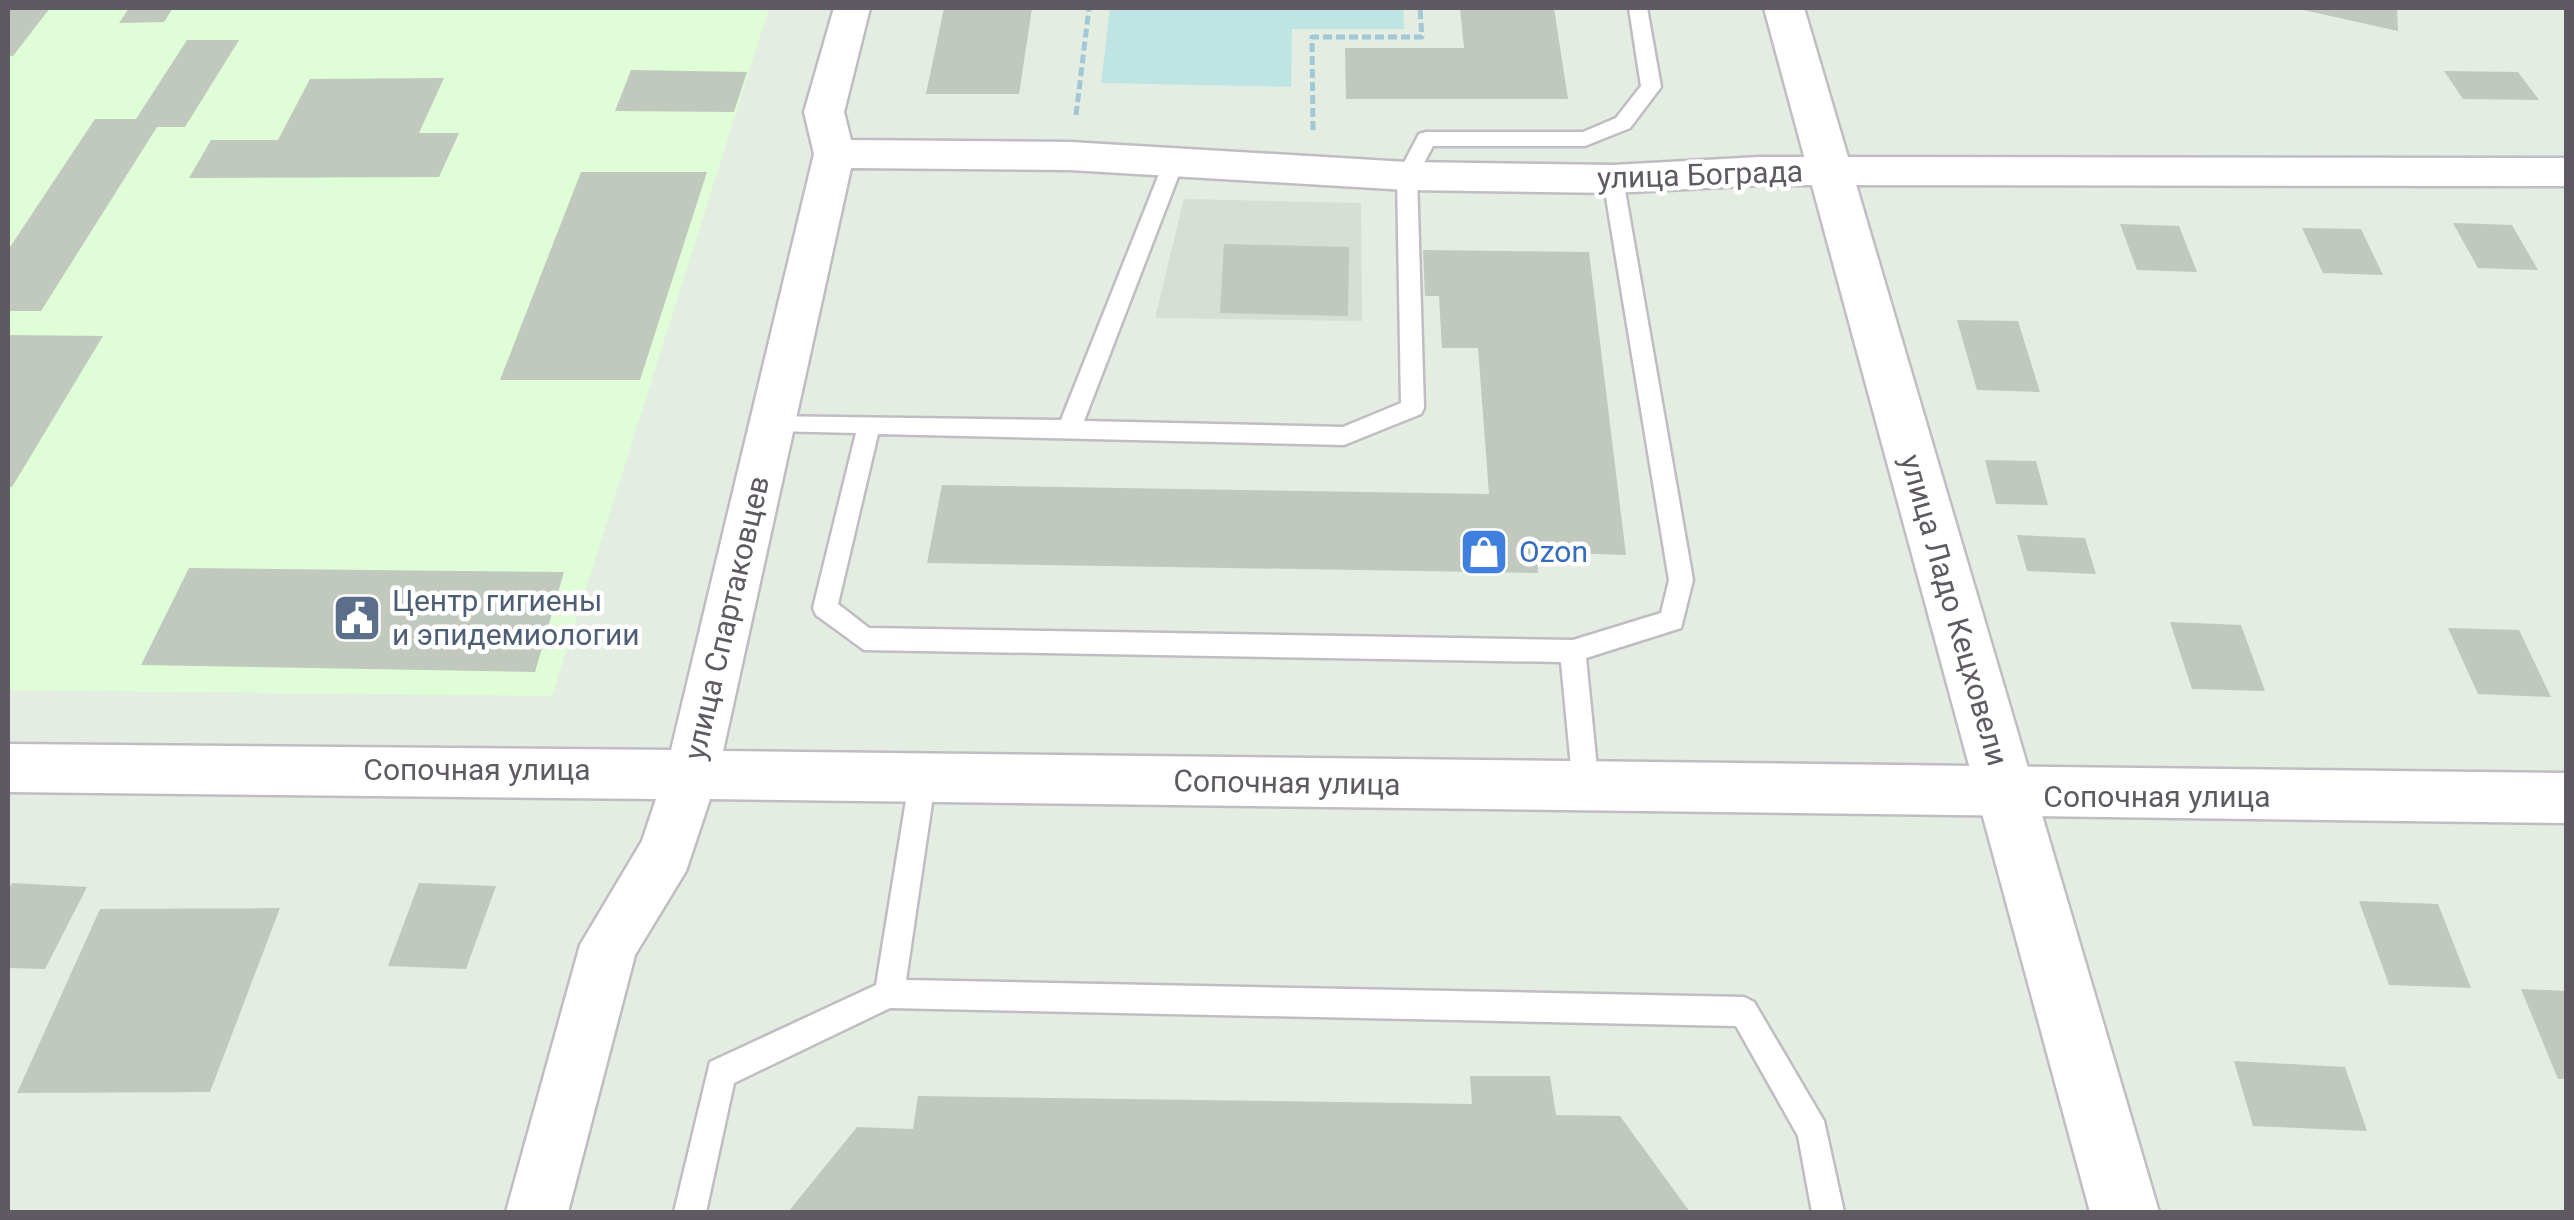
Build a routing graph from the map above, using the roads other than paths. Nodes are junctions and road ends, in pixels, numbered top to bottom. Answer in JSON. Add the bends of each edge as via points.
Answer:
{"nodes":[{"id":1,"x":852,"y":8,"type":"edge"},
{"id":2,"x":1638,"y":8,"type":"edge"},
{"id":3,"x":1784,"y":8,"type":"edge"},
{"id":4,"x":834,"y":154,"type":"junction"},
{"id":5,"x":1172,"y":164,"type":"junction"},
{"id":6,"x":1831,"y":172,"type":"junction"},
{"id":7,"x":2566,"y":172,"type":"edge"},
{"id":8,"x":1407,"y":176,"type":"junction"},
{"id":9,"x":1613,"y":179,"type":"junction"},
{"id":10,"x":772,"y":422,"type":"junction"},
{"id":11,"x":869,"y":425,"type":"junction"},
{"id":12,"x":1069,"y":429,"type":"junction"},
{"id":13,"x":1573,"y":651,"type":"junction"},
{"id":14,"x":8,"y":768,"type":"edge"},
{"id":15,"x":692,"y":772,"type":"junction"},
{"id":16,"x":923,"y":776,"type":"junction"},
{"id":17,"x":1586,"y":788,"type":"junction"},
{"id":18,"x":2007,"y":796,"type":"junction"},
{"id":19,"x":2566,"y":798,"type":"edge"},
{"id":20,"x":889,"y":994,"type":"junction"},
{"id":21,"x":537,"y":1212,"type":"edge"},
{"id":22,"x":690,"y":1212,"type":"edge"},
{"id":23,"x":1828,"y":1212,"type":"edge"},
{"id":24,"x":2125,"y":1212,"type":"edge"}],
"edges":[{"from":1,"to":4,"type":"street","name":"улица Спартаковцев","via":[[824,112]]},
{"from":2,"to":8,"type":"lane","via":[[1651,87],[1623,123],[1584,139],[1426,139]]},
{"from":3,"to":6,"type":"main road","name":"улица Ладо Кецховели"},
{"from":4,"to":5,"type":"street","name":"улица Бограда"},
{"from":4,"to":10,"type":"street","name":"улица Спартаковцев"},
{"from":5,"to":8,"type":"street","name":"улица Бограда"},
{"from":5,"to":12,"type":"lane"},
{"from":6,"to":7,"type":"street","name":"улица Бограда"},
{"from":6,"to":9,"type":"street","name":"улица Бограда"},
{"from":6,"to":18,"type":"main road","name":"улица Ладо Кецховели"},
{"from":8,"to":9,"type":"street","name":"улица Бограда"},
{"from":8,"to":12,"type":"lane","via":[[1413,408],[1344,436]]},
{"from":9,"to":13,"type":"lane","via":[[1682,580],[1672,620]]},
{"from":10,"to":11,"type":"lane"},
{"from":10,"to":15,"type":"street","name":"улица Спартаковцев"},
{"from":11,"to":12,"type":"lane"},
{"from":11,"to":13,"type":"lane","via":[[825,608],[864,638]]},
{"from":13,"to":17,"type":"lane"},
{"from":14,"to":15,"type":"street","name":"Сопочная улица"},
{"from":15,"to":16,"type":"street","name":"Сопочная улица"},
{"from":15,"to":21,"type":"street","name":"улица Спартаковцев","via":[[666,854],[609,945]]},
{"from":16,"to":17,"type":"street","name":"Сопочная улица"},
{"from":16,"to":20,"type":"lane"},
{"from":17,"to":18,"type":"street","name":"Сопочная улица"},
{"from":18,"to":19,"type":"street","name":"Сопочная улица"},
{"from":18,"to":24,"type":"main road","name":"улица Ладо Кецховели"},
{"from":20,"to":22,"type":"lane","via":[[721,1074]]},
{"from":20,"to":23,"type":"lane","via":[[1744,1012],[1813,1132]]}]}
